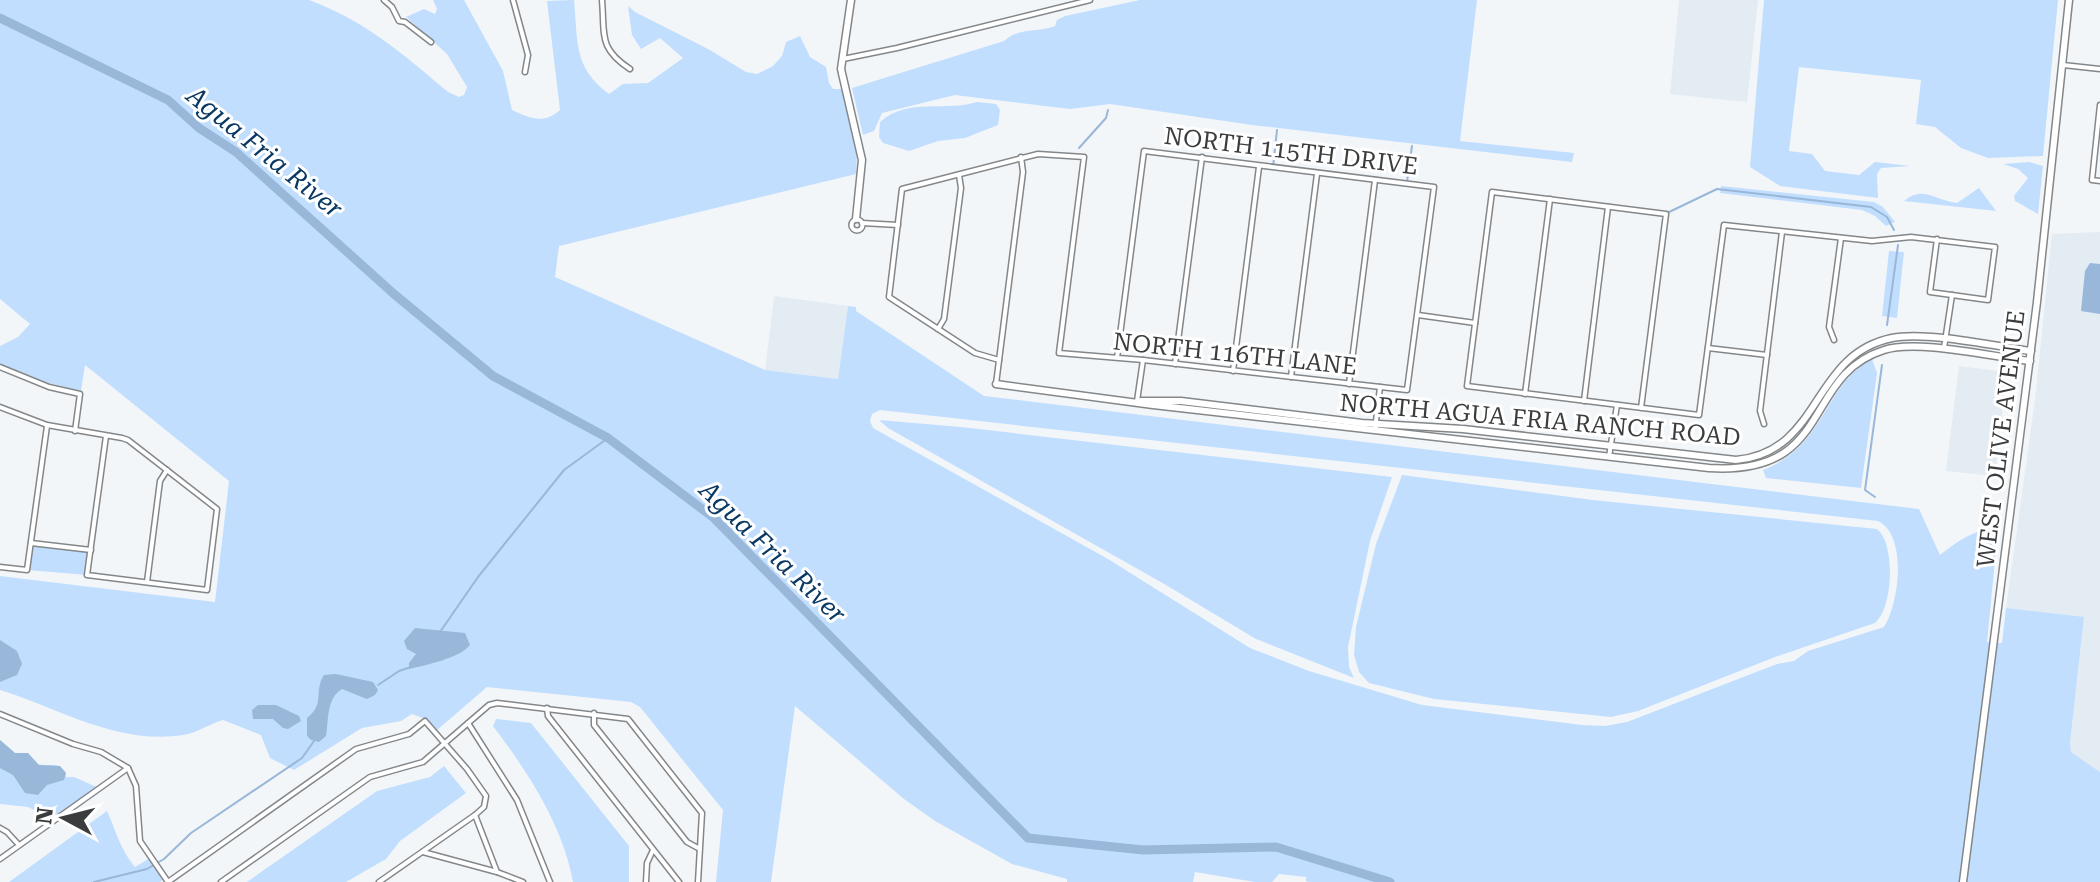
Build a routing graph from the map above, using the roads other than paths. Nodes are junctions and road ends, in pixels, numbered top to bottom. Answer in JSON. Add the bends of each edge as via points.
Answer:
{"nodes":[{"id":1,"x":384,"y":0,"type":"edge"},
{"id":2,"x":513,"y":0,"type":"edge"},
{"id":3,"x":602,"y":0,"type":"edge"},
{"id":4,"x":851,"y":0,"type":"edge"},
{"id":5,"x":1090,"y":0,"type":"edge"},
{"id":6,"x":2069,"y":0,"type":"edge"},
{"id":7,"x":1078,"y":1,"type":"edge"},
{"id":8,"x":431,"y":42,"type":"dead end"},
{"id":9,"x":841,"y":60,"type":"junction"},
{"id":10,"x":2062,"y":65,"type":"junction"},
{"id":11,"x":630,"y":69,"type":"dead end"},
{"id":12,"x":2100,"y":69,"type":"edge"},
{"id":13,"x":525,"y":72,"type":"dead end"},
{"id":14,"x":2100,"y":105,"type":"edge"},
{"id":15,"x":2099,"y":125,"type":"edge"},
{"id":16,"x":1079,"y":148,"type":"dead end"},
{"id":17,"x":1021,"y":157,"type":"junction"},
{"id":18,"x":1080,"y":157,"type":"junction"},
{"id":19,"x":1202,"y":157,"type":"junction"},
{"id":20,"x":1259,"y":167,"type":"junction"},
{"id":21,"x":1317,"y":173,"type":"junction"},
{"id":22,"x":959,"y":174,"type":"junction"},
{"id":23,"x":1375,"y":180,"type":"junction"},
{"id":24,"x":2100,"y":181,"type":"edge"},
{"id":25,"x":1550,"y":199,"type":"junction"},
{"id":26,"x":1608,"y":207,"type":"junction"},
{"id":27,"x":859,"y":221,"type":"joint"},
{"id":28,"x":898,"y":225,"type":"junction"},
{"id":29,"x":1782,"y":232,"type":"junction"},
{"id":30,"x":1841,"y":238,"type":"junction"},
{"id":31,"x":1937,"y":239,"type":"junction"},
{"id":32,"x":1952,"y":295,"type":"junction"},
{"id":33,"x":1417,"y":315,"type":"junction"},
{"id":34,"x":1475,"y":323,"type":"junction"},
{"id":35,"x":938,"y":329,"type":"junction"},
{"id":36,"x":1834,"y":340,"type":"dead end"},
{"id":37,"x":1946,"y":340,"type":"junction"},
{"id":38,"x":1708,"y":348,"type":"junction"},
{"id":39,"x":1944,"y":350,"type":"junction"},
{"id":40,"x":1859,"y":351,"type":"junction"},
{"id":41,"x":2031,"y":351,"type":"junction"},
{"id":42,"x":1767,"y":355,"type":"junction"},
{"id":43,"x":1117,"y":358,"type":"junction"},
{"id":44,"x":1865,"y":359,"type":"junction"},
{"id":45,"x":999,"y":360,"type":"junction"},
{"id":46,"x":1143,"y":360,"type":"junction"},
{"id":47,"x":2030,"y":361,"type":"junction"},
{"id":48,"x":1175,"y":364,"type":"junction"},
{"id":49,"x":0,"y":367,"type":"edge"},
{"id":50,"x":1233,"y":371,"type":"junction"},
{"id":51,"x":1291,"y":377,"type":"junction"},
{"id":52,"x":996,"y":384,"type":"joint"},
{"id":53,"x":1349,"y":384,"type":"junction"},
{"id":54,"x":1380,"y":387,"type":"junction"},
{"id":55,"x":1525,"y":394,"type":"junction"},
{"id":56,"x":1137,"y":401,"type":"junction"},
{"id":57,"x":1584,"y":401,"type":"junction"},
{"id":58,"x":1617,"y":405,"type":"junction"},
{"id":59,"x":0,"y":407,"type":"edge"},
{"id":60,"x":1641,"y":408,"type":"junction"},
{"id":61,"x":1764,"y":424,"type":"dead end"},
{"id":62,"x":47,"y":425,"type":"junction"},
{"id":63,"x":1376,"y":427,"type":"junction"},
{"id":64,"x":75,"y":431,"type":"junction"},
{"id":65,"x":106,"y":436,"type":"junction"},
{"id":66,"x":1611,"y":447,"type":"junction"},
{"id":67,"x":1609,"y":457,"type":"junction"},
{"id":68,"x":167,"y":470,"type":"junction"},
{"id":69,"x":31,"y":543,"type":"junction"},
{"id":70,"x":91,"y":550,"type":"junction"},
{"id":71,"x":0,"y":567,"type":"edge"},
{"id":72,"x":147,"y":582,"type":"junction"},
{"id":73,"x":547,"y":708,"type":"junction"},
{"id":74,"x":594,"y":713,"type":"junction"},
{"id":75,"x":0,"y":714,"type":"edge"},
{"id":76,"x":468,"y":723,"type":"junction"},
{"id":77,"x":445,"y":744,"type":"junction"},
{"id":78,"x":128,"y":768,"type":"junction"},
{"id":79,"x":475,"y":815,"type":"junction"},
{"id":80,"x":0,"y":828,"type":"edge"},
{"id":81,"x":19,"y":845,"type":"junction"},
{"id":82,"x":698,"y":848,"type":"junction"},
{"id":83,"x":653,"y":850,"type":"junction"},
{"id":84,"x":423,"y":852,"type":"junction"},
{"id":85,"x":0,"y":859,"type":"edge"},
{"id":86,"x":497,"y":872,"type":"junction"},
{"id":87,"x":168,"y":882,"type":"edge"},
{"id":88,"x":221,"y":882,"type":"edge"},
{"id":89,"x":379,"y":882,"type":"edge"},
{"id":90,"x":523,"y":882,"type":"edge"},
{"id":91,"x":550,"y":882,"type":"edge"},
{"id":92,"x":646,"y":882,"type":"edge"},
{"id":93,"x":679,"y":882,"type":"edge"},
{"id":94,"x":698,"y":882,"type":"edge"},
{"id":95,"x":1963,"y":882,"type":"edge"}],
"edges":[{"from":1,"to":8,"type":"street","via":[[399,21]]},
{"from":2,"to":13,"type":"street","via":[[528,55]]},
{"from":3,"to":11,"type":"street","via":[[606,48]]},
{"from":4,"to":9,"type":"street"},
{"from":5,"to":7,"type":"street"},
{"from":6,"to":10,"type":"street","name":"WEST OLIVE AVENUE"},
{"from":7,"to":9,"type":"street"},
{"from":9,"to":27,"type":"street","via":[[862,160]]},
{"from":10,"to":12,"type":"street"},
{"from":10,"to":41,"type":"street","name":"WEST OLIVE AVENUE"},
{"from":14,"to":15,"type":"street"},
{"from":15,"to":24,"type":"street","via":[[2092,180]]},
{"from":16,"to":18,"type":"street"},
{"from":17,"to":18,"type":"street"},
{"from":17,"to":22,"type":"street"},
{"from":17,"to":45,"type":"street"},
{"from":18,"to":43,"type":"street","name":"NORTH 116TH LANE","via":[[1059,353]]},
{"from":19,"to":20,"type":"street","name":"NORTH 115TH DRIVE"},
{"from":19,"to":43,"type":"street","name":"NORTH 115TH DRIVE","via":[[1144,151]]},
{"from":19,"to":48,"type":"street"},
{"from":20,"to":21,"type":"street","name":"NORTH 115TH DRIVE"},
{"from":20,"to":50,"type":"street"},
{"from":21,"to":23,"type":"street","name":"NORTH 115TH DRIVE"},
{"from":21,"to":51,"type":"street"},
{"from":22,"to":28,"type":"street","via":[[902,189]]},
{"from":22,"to":35,"type":"street","via":[[948,290]]},
{"from":23,"to":33,"type":"street","name":"NORTH 115TH DRIVE","via":[[1434,187]]},
{"from":23,"to":53,"type":"street"},
{"from":25,"to":26,"type":"street"},
{"from":25,"to":34,"type":"street","via":[[1492,192]]},
{"from":25,"to":55,"type":"street"},
{"from":26,"to":57,"type":"street"},
{"from":26,"to":60,"type":"street","via":[[1666,214]]},
{"from":27,"to":28,"type":"street"},
{"from":28,"to":35,"type":"street","via":[[889,297]]},
{"from":29,"to":30,"type":"street"},
{"from":29,"to":38,"type":"street","via":[[1724,225]]},
{"from":29,"to":42,"type":"street"},
{"from":30,"to":31,"type":"street"},
{"from":30,"to":36,"type":"street","via":[[1829,327]]},
{"from":31,"to":32,"type":"street","via":[[1930,292]]},
{"from":31,"to":32,"type":"street","via":[[1995,247],[1988,300]]},
{"from":32,"to":37,"type":"street"},
{"from":33,"to":34,"type":"street"},
{"from":33,"to":54,"type":"street","name":"NORTH 116TH LANE","via":[[1407,390]]},
{"from":34,"to":55,"type":"street","via":[[1467,386]]},
{"from":35,"to":45,"type":"street","via":[[981,356]]},
{"from":37,"to":39,"type":"street"},
{"from":37,"to":40,"type":"street","name":"NORTH AGUA FRIA RANCH ROAD","via":[[1899,336]]},
{"from":37,"to":41,"type":"street","name":"NORTH AGUA FRIA RANCH ROAD"},
{"from":38,"to":42,"type":"street"},
{"from":38,"to":60,"type":"street","via":[[1699,415]]},
{"from":39,"to":44,"type":"street","name":"NORTH AGUA FRIA RANCH ROAD","via":[[1898,347]]},
{"from":39,"to":47,"type":"street","name":"NORTH AGUA FRIA RANCH ROAD"},
{"from":40,"to":44,"type":"street"},
{"from":40,"to":66,"type":"street","name":"NORTH AGUA FRIA RANCH ROAD","via":[[1836,370],[1792,436],[1761,455],[1726,460]]},
{"from":41,"to":47,"type":"street","name":"WEST OLIVE AVENUE"},
{"from":42,"to":61,"type":"street","via":[[1760,411]]},
{"from":43,"to":46,"type":"street","name":"NORTH 116TH LANE"},
{"from":44,"to":67,"type":"street","name":"NORTH AGUA FRIA RANCH ROAD","via":[[1844,376],[1803,437],[1767,463],[1729,469]]},
{"from":45,"to":52,"type":"street"},
{"from":46,"to":48,"type":"street","name":"NORTH 116TH LANE"},
{"from":46,"to":56,"type":"street"},
{"from":47,"to":95,"type":"street","name":"WEST OLIVE AVENUE"},
{"from":48,"to":50,"type":"street","name":"NORTH 116TH LANE"},
{"from":49,"to":64,"type":"street","via":[[80,394]]},
{"from":50,"to":51,"type":"street","name":"NORTH 116TH LANE"},
{"from":51,"to":53,"type":"street","name":"NORTH 116TH LANE"},
{"from":52,"to":56,"type":"street","name":"NORTH AGUA FRIA RANCH ROAD"},
{"from":53,"to":54,"type":"street","name":"NORTH 116TH LANE"},
{"from":54,"to":63,"type":"street"},
{"from":55,"to":57,"type":"street"},
{"from":56,"to":63,"type":"street","name":"NORTH AGUA FRIA RANCH ROAD","via":[[1181,401]]},
{"from":57,"to":58,"type":"street"},
{"from":58,"to":60,"type":"street"},
{"from":58,"to":66,"type":"street"},
{"from":59,"to":62,"type":"street"},
{"from":62,"to":64,"type":"street"},
{"from":62,"to":69,"type":"street"},
{"from":63,"to":66,"type":"street","name":"NORTH AGUA FRIA RANCH ROAD","via":[[1449,428]]},
{"from":63,"to":67,"type":"street","name":"NORTH AGUA FRIA RANCH ROAD"},
{"from":64,"to":65,"type":"street"},
{"from":65,"to":68,"type":"street","via":[[128,440]]},
{"from":65,"to":70,"type":"street"},
{"from":66,"to":67,"type":"street"},
{"from":68,"to":72,"type":"street","via":[[160,481]]},
{"from":68,"to":72,"type":"street","via":[[217,509],[207,590]]},
{"from":69,"to":70,"type":"street"},
{"from":69,"to":71,"type":"street","via":[[27,570]]},
{"from":70,"to":72,"type":"street","via":[[87,575]]},
{"from":73,"to":74,"type":"street"},
{"from":73,"to":76,"type":"street","via":[[493,703]]},
{"from":73,"to":83,"type":"street"},
{"from":74,"to":82,"type":"street","via":[[594,725],[687,842]]},
{"from":74,"to":82,"type":"street","via":[[628,719],[702,813]]},
{"from":75,"to":78,"type":"street","via":[[101,752]]},
{"from":76,"to":77,"type":"street"},
{"from":76,"to":91,"type":"street","via":[[517,800]]},
{"from":77,"to":79,"type":"street","via":[[486,796]]},
{"from":77,"to":87,"type":"street","via":[[425,721],[409,734],[356,749]]},
{"from":77,"to":88,"type":"street","via":[[423,762],[370,777]]},
{"from":78,"to":81,"type":"street"},
{"from":78,"to":87,"type":"street","via":[[136,786],[140,841]]},
{"from":79,"to":84,"type":"street"},
{"from":79,"to":86,"type":"street"},
{"from":80,"to":81,"type":"street"},
{"from":81,"to":85,"type":"street"},
{"from":82,"to":94,"type":"street"},
{"from":83,"to":92,"type":"street"},
{"from":83,"to":93,"type":"street"},
{"from":84,"to":86,"type":"street"},
{"from":84,"to":89,"type":"street"},
{"from":86,"to":90,"type":"street"}]}
